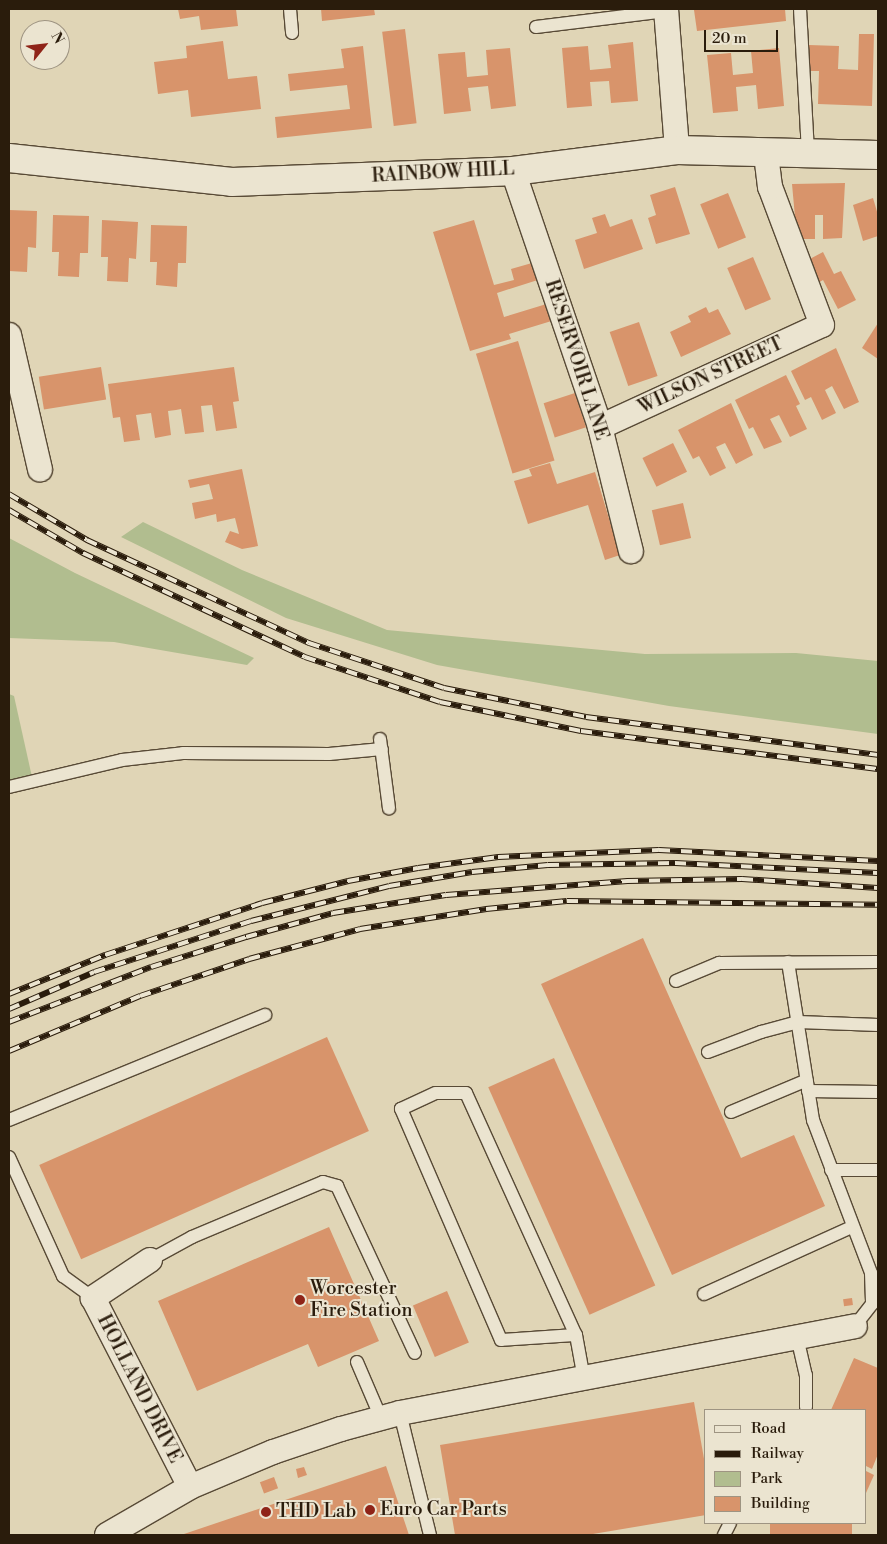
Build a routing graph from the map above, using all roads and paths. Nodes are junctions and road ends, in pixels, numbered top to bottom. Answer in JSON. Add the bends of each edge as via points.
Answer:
{"nodes":[{"id":1,"x":290,"y":9,"type":"edge"},
{"id":2,"x":800,"y":9,"type":"edge"},
{"id":3,"x":666,"y":10,"type":"edge"},
{"id":4,"x":536,"y":27,"type":"dead end"},
{"id":5,"x":292,"y":33,"type":"dead end"},
{"id":6,"x":678,"y":150,"type":"junction"},
{"id":7,"x":766,"y":154,"type":"junction"},
{"id":8,"x":808,"y":154,"type":"junction"},
{"id":9,"x":878,"y":155,"type":"edge"},
{"id":10,"x":9,"y":158,"type":"edge"},
{"id":11,"x":513,"y":171,"type":"junction"},
{"id":12,"x":9,"y":335,"type":"edge"},
{"id":13,"x":600,"y":427,"type":"junction"},
{"id":14,"x":40,"y":469,"type":"dead end"},
{"id":15,"x":631,"y":551,"type":"dead end"},
{"id":16,"x":9,"y":786,"type":"edge"},
{"id":17,"x":389,"y":808,"type":"dead end"},
{"id":18,"x":788,"y":962,"type":"junction"},
{"id":19,"x":878,"y":962,"type":"edge"},
{"id":20,"x":676,"y":981,"type":"dead end"},
{"id":21,"x":265,"y":1016,"type":"dead end"},
{"id":22,"x":798,"y":1022,"type":"junction"},
{"id":23,"x":878,"y":1025,"type":"edge"},
{"id":24,"x":708,"y":1052,"type":"dead end"},
{"id":25,"x":807,"y":1086,"type":"junction"},
{"id":26,"x":878,"y":1092,"type":"edge"},
{"id":27,"x":731,"y":1112,"type":"dead end"},
{"id":28,"x":9,"y":1120,"type":"edge"},
{"id":29,"x":9,"y":1157,"type":"edge"},
{"id":30,"x":831,"y":1170,"type":"junction"},
{"id":31,"x":878,"y":1170,"type":"edge"},
{"id":32,"x":852,"y":1226,"type":"junction"},
{"id":33,"x":150,"y":1260,"type":"joint"},
{"id":34,"x":704,"y":1294,"type":"dead end"},
{"id":35,"x":93,"y":1298,"type":"junction"},
{"id":36,"x":855,"y":1326,"type":"joint"},
{"id":37,"x":576,"y":1335,"type":"junction"},
{"id":38,"x":797,"y":1337,"type":"junction"},
{"id":39,"x":415,"y":1353,"type":"dead end"},
{"id":40,"x":357,"y":1362,"type":"dead end"},
{"id":41,"x":584,"y":1379,"type":"junction"},
{"id":42,"x":806,"y":1407,"type":"dead end"},
{"id":43,"x":390,"y":1416,"type":"junction"},
{"id":44,"x":190,"y":1487,"type":"junction"},
{"id":45,"x":107,"y":1535,"type":"edge"},
{"id":46,"x":430,"y":1535,"type":"edge"}],
"edges":[{"from":1,"to":5,"type":"lane"},
{"from":2,"to":8,"type":"lane"},
{"from":3,"to":4,"type":"lane"},
{"from":3,"to":6,"type":"street"},
{"from":6,"to":7,"type":"main road","name":"RAINBOW HILL"},
{"from":6,"to":11,"type":"main road","name":"RAINBOW HILL"},
{"from":7,"to":8,"type":"main road","name":"RAINBOW HILL"},
{"from":7,"to":13,"type":"street","name":"WILSON STREET","via":[[770,187],[822,325]]},
{"from":8,"to":9,"type":"main road","name":"RAINBOW HILL"},
{"from":10,"to":11,"type":"main road","name":"RAINBOW HILL","via":[[232,182]]},
{"from":11,"to":13,"type":"street","name":"RESERVOIR LANE"},
{"from":12,"to":14,"type":"street"},
{"from":13,"to":15,"type":"street","name":"RESERVOIR LANE"},
{"from":16,"to":17,"type":"lane","via":[[122,760],[183,754],[329,754],[381,744]]},
{"from":18,"to":19,"type":"lane"},
{"from":18,"to":20,"type":"lane","via":[[719,963]]},
{"from":18,"to":22,"type":"lane"},
{"from":21,"to":28,"type":"lane"},
{"from":22,"to":23,"type":"lane"},
{"from":22,"to":24,"type":"lane"},
{"from":22,"to":25,"type":"lane"},
{"from":25,"to":26,"type":"lane"},
{"from":25,"to":27,"type":"lane"},
{"from":25,"to":30,"type":"lane","via":[[813,1120]]},
{"from":29,"to":35,"type":"lane","via":[[63,1276]]},
{"from":30,"to":31,"type":"lane"},
{"from":30,"to":32,"type":"lane"},
{"from":32,"to":34,"type":"lane"},
{"from":32,"to":36,"type":"lane","via":[[872,1273],[872,1304]]},
{"from":33,"to":35,"type":"street","name":"HOLLAND DRIVE"},
{"from":33,"to":39,"type":"lane","via":[[192,1236],[323,1182],[337,1186]]},
{"from":35,"to":44,"type":"street","name":"HOLLAND DRIVE"},
{"from":36,"to":38,"type":"street"},
{"from":37,"to":37,"type":"lane","via":[[501,1340],[401,1109],[436,1093],[466,1092]]},
{"from":37,"to":41,"type":"lane"},
{"from":38,"to":41,"type":"street"},
{"from":38,"to":42,"type":"lane","via":[[806,1375]]},
{"from":40,"to":43,"type":"lane"},
{"from":41,"to":43,"type":"street"},
{"from":43,"to":44,"type":"street","via":[[273,1452]]},
{"from":43,"to":46,"type":"lane"},
{"from":44,"to":45,"type":"street"}]}
